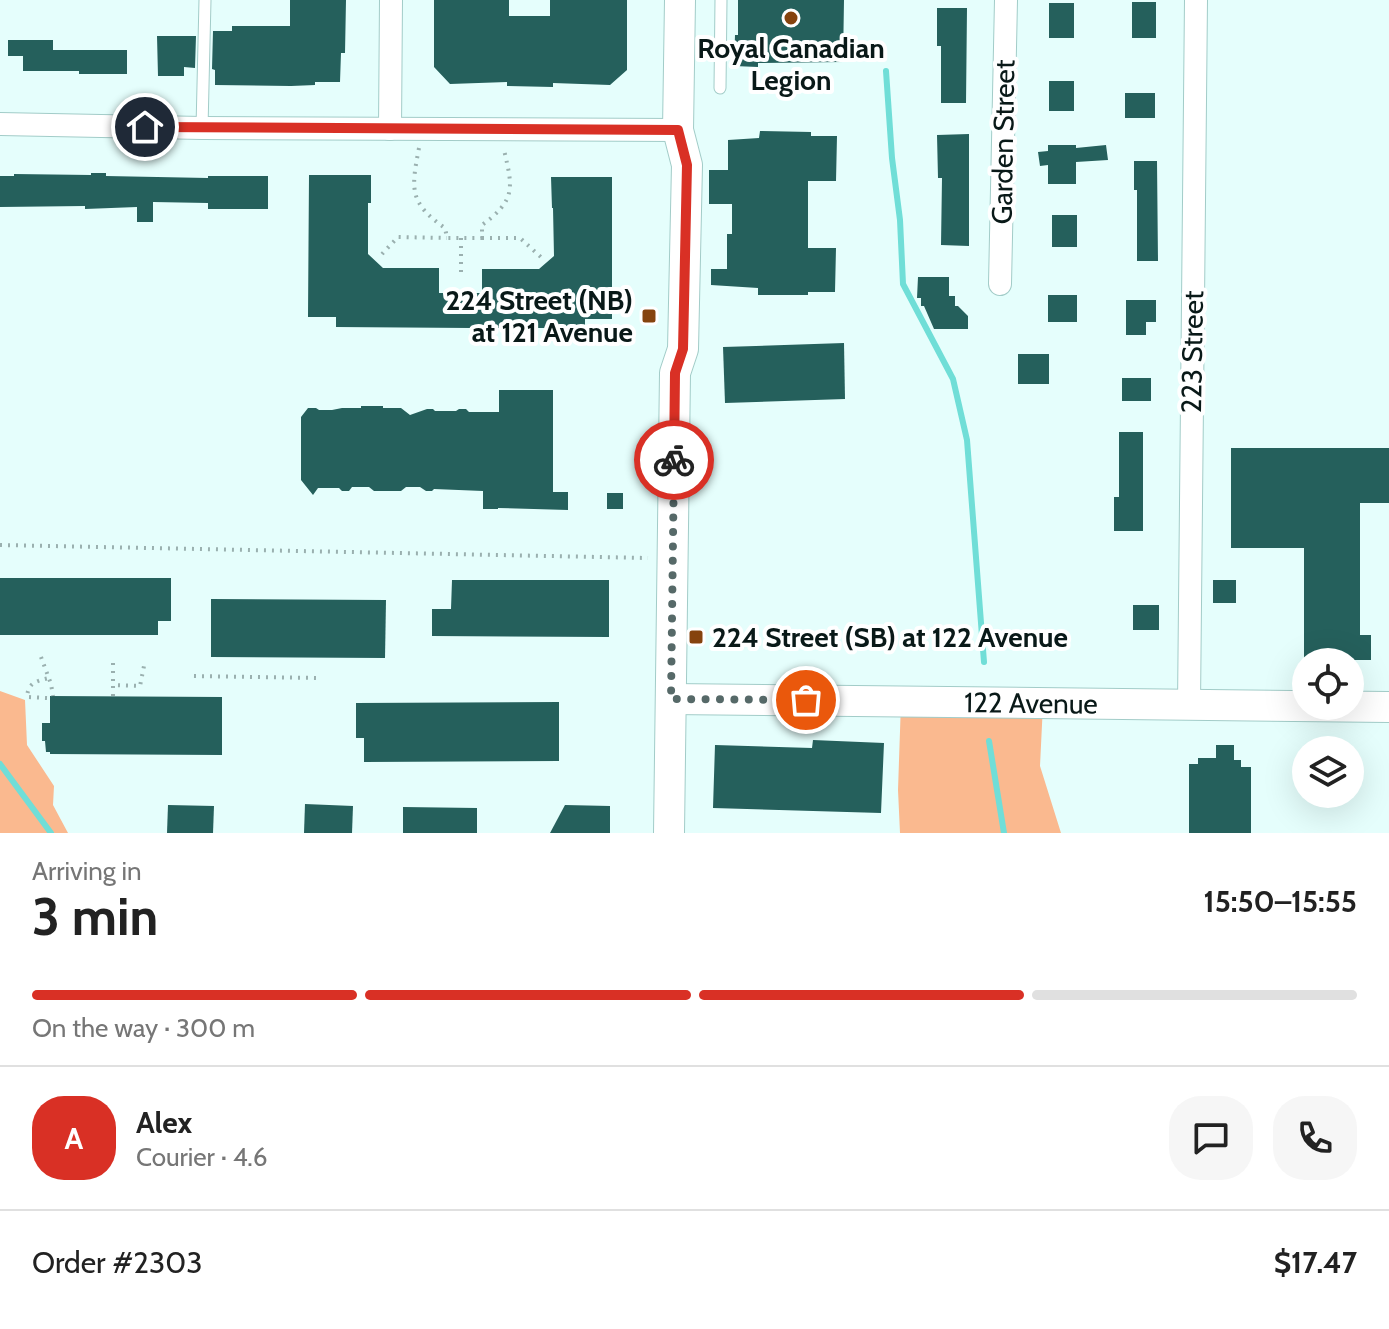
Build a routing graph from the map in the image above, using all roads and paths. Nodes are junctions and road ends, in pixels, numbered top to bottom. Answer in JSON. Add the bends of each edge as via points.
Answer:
{"nodes":[{"id":1,"x":205,"y":0,"type":"edge"},
{"id":2,"x":391,"y":0,"type":"edge"},
{"id":3,"x":680,"y":0,"type":"edge"},
{"id":4,"x":721,"y":0,"type":"edge"},
{"id":5,"x":1006,"y":0,"type":"edge"},
{"id":6,"x":1196,"y":0,"type":"edge"},
{"id":7,"x":720,"y":88,"type":"dead end"},
{"id":8,"x":0,"y":124,"type":"edge"},
{"id":9,"x":202,"y":128,"type":"junction"},
{"id":10,"x":390,"y":129,"type":"junction"},
{"id":11,"x":678,"y":130,"type":"junction"},
{"id":12,"x":419,"y":147,"type":"dead end"},
{"id":13,"x":504,"y":148,"type":"dead end"},
{"id":14,"x":447,"y":238,"type":"junction"},
{"id":15,"x":461,"y":238,"type":"junction"},
{"id":16,"x":482,"y":238,"type":"junction"},
{"id":17,"x":382,"y":254,"type":"dead end"},
{"id":18,"x":543,"y":259,"type":"dead end"},
{"id":19,"x":461,"y":277,"type":"dead end"},
{"id":20,"x":1000,"y":284,"type":"dead end"},
{"id":21,"x":0,"y":545,"type":"edge"},
{"id":22,"x":648,"y":558,"type":"dead end"},
{"id":23,"x":41,"y":657,"type":"dead end"},
{"id":24,"x":113,"y":663,"type":"dead end"},
{"id":25,"x":144,"y":666,"type":"dead end"},
{"id":26,"x":194,"y":676,"type":"dead end"},
{"id":27,"x":49,"y":678,"type":"junction"},
{"id":28,"x":318,"y":678,"type":"dead end"},
{"id":29,"x":671,"y":684,"type":"junction"},
{"id":30,"x":113,"y":685,"type":"junction"},
{"id":31,"x":53,"y":696,"type":"dead end"},
{"id":32,"x":113,"y":696,"type":"dead end"},
{"id":33,"x":47,"y":698,"type":"dead end"},
{"id":34,"x":1189,"y":705,"type":"junction"},
{"id":35,"x":1389,"y":707,"type":"edge"},
{"id":36,"x":669,"y":833,"type":"edge"}],
"edges":[{"from":1,"to":9,"type":"lane"},
{"from":2,"to":10,"type":"street"},
{"from":3,"to":11,"type":"street"},
{"from":4,"to":7,"type":"lane"},
{"from":5,"to":20,"type":"street","name":"Garden Street"},
{"from":6,"to":34,"type":"street","name":"223 Street"},
{"from":8,"to":9,"type":"street"},
{"from":9,"to":10,"type":"street"},
{"from":10,"to":11,"type":"street"},
{"from":11,"to":29,"type":"street","via":[[687,165],[683,349],[675,373]]},
{"from":12,"to":14,"type":"path","via":[[414,190],[418,204],[445,228]]},
{"from":13,"to":16,"type":"path","via":[[508,197],[500,212],[482,225]]},
{"from":14,"to":15,"type":"path"},
{"from":14,"to":17,"type":"path","via":[[398,237]]},
{"from":15,"to":16,"type":"path"},
{"from":15,"to":19,"type":"path"},
{"from":16,"to":18,"type":"path","via":[[520,238]]},
{"from":21,"to":22,"type":"path"},
{"from":23,"to":27,"type":"path"},
{"from":24,"to":30,"type":"path"},
{"from":25,"to":30,"type":"path","via":[[140,686]]},
{"from":26,"to":28,"type":"path"},
{"from":27,"to":31,"type":"path"},
{"from":27,"to":33,"type":"path","via":[[33,682],[27,697]]},
{"from":29,"to":34,"type":"street","name":"122 Avenue"},
{"from":29,"to":36,"type":"street"},
{"from":30,"to":32,"type":"path"},
{"from":34,"to":35,"type":"street","name":"122 Avenue"}]}
